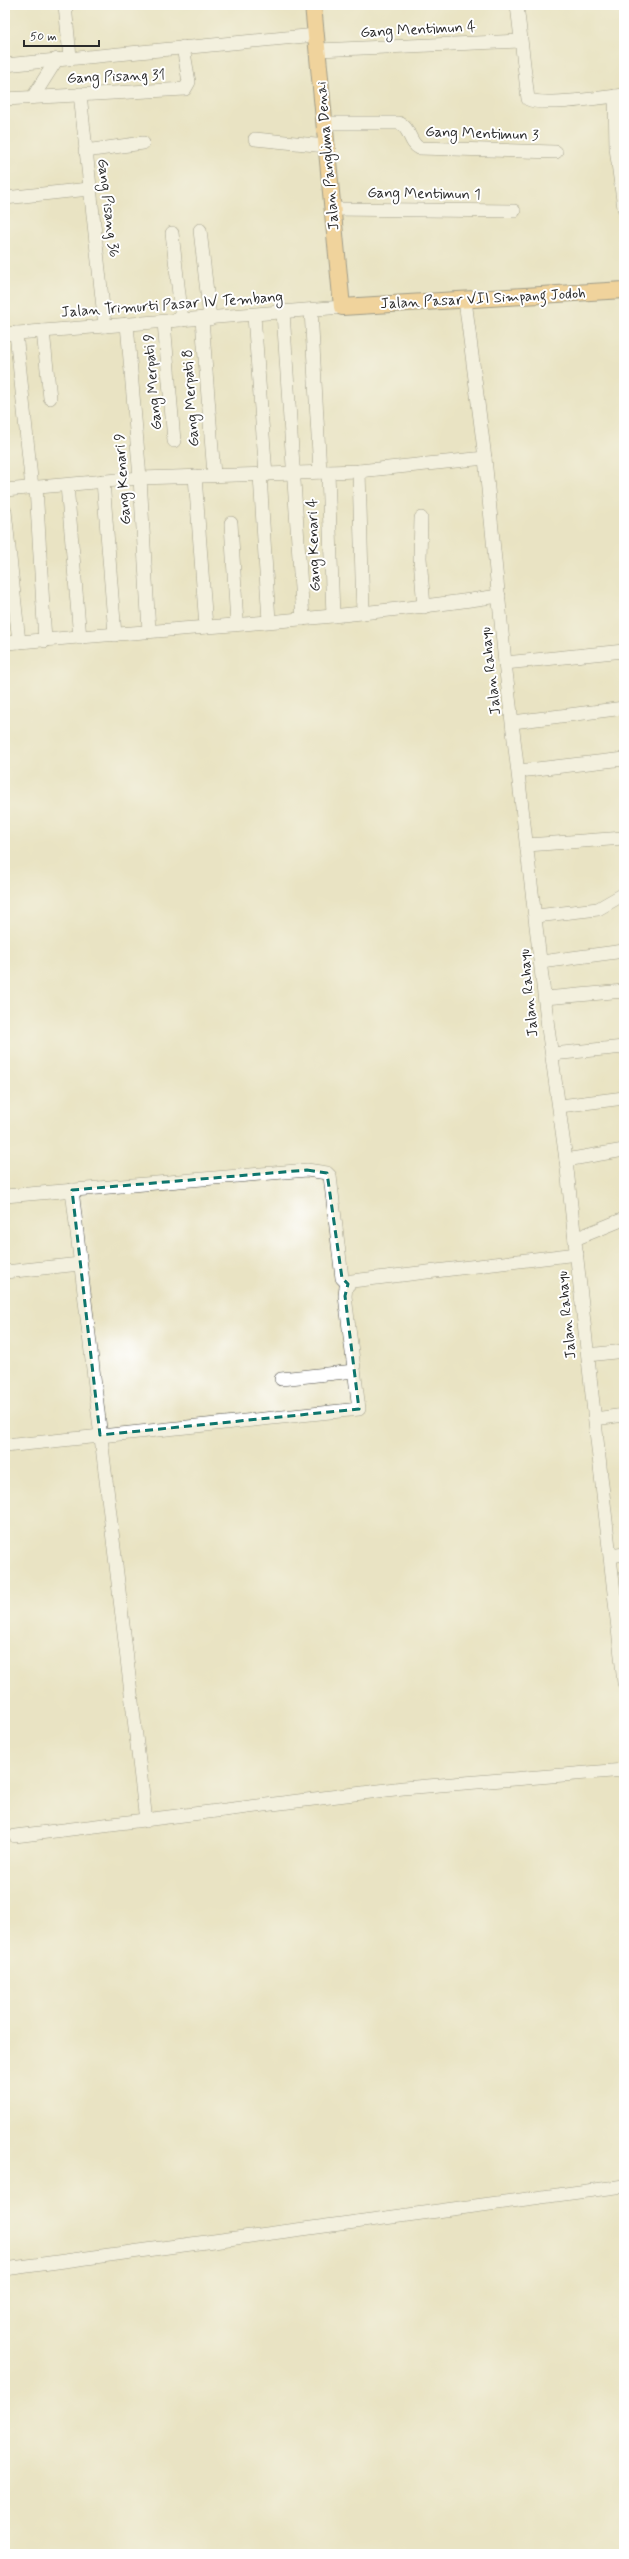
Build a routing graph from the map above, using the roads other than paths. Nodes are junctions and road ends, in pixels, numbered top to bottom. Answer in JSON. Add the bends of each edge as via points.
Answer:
{"nodes":[{"id":1,"x":66,"y":5,"type":"edge"},
{"id":2,"x":70,"y":5,"type":"edge"},
{"id":3,"x":313,"y":5,"type":"edge"},
{"id":4,"x":517,"y":5,"type":"edge"},
{"id":5,"x":520,"y":41,"type":"junction"},
{"id":6,"x":317,"y":43,"type":"junction"},
{"id":7,"x":183,"y":47,"type":"junction"},
{"id":8,"x":63,"y":58,"type":"junction"},
{"id":9,"x":5,"y":65,"type":"edge"},
{"id":10,"x":80,"y":94,"type":"junction"},
{"id":11,"x":619,"y":95,"type":"edge"},
{"id":12,"x":33,"y":97,"type":"junction"},
{"id":13,"x":5,"y":99,"type":"edge"},
{"id":14,"x":324,"y":123,"type":"junction"},
{"id":15,"x":620,"y":127,"type":"edge"},
{"id":16,"x":255,"y":139,"type":"dead end"},
{"id":17,"x":143,"y":143,"type":"dead end"},
{"id":18,"x":326,"y":146,"type":"junction"},
{"id":19,"x":85,"y":151,"type":"junction"},
{"id":20,"x":556,"y":152,"type":"dead end"},
{"id":21,"x":622,"y":184,"type":"edge"},
{"id":22,"x":89,"y":189,"type":"junction"},
{"id":23,"x":5,"y":198,"type":"edge"},
{"id":24,"x":624,"y":208,"type":"edge"},
{"id":25,"x":333,"y":209,"type":"junction"},
{"id":26,"x":514,"y":211,"type":"dead end"},
{"id":27,"x":200,"y":230,"type":"dead end"},
{"id":28,"x":172,"y":233,"type":"dead end"},
{"id":29,"x":624,"y":290,"type":"edge"},
{"id":30,"x":465,"y":300,"type":"junction"},
{"id":31,"x":342,"y":307,"type":"junction"},
{"id":32,"x":311,"y":310,"type":"junction"},
{"id":33,"x":283,"y":312,"type":"junction"},
{"id":34,"x":254,"y":316,"type":"junction"},
{"id":35,"x":206,"y":319,"type":"junction"},
{"id":36,"x":182,"y":320,"type":"junction"},
{"id":37,"x":164,"y":322,"type":"junction"},
{"id":38,"x":127,"y":324,"type":"junction"},
{"id":39,"x":105,"y":326,"type":"junction"},
{"id":40,"x":43,"y":330,"type":"junction"},
{"id":41,"x":10,"y":334,"type":"edge"},
{"id":42,"x":50,"y":398,"type":"dead end"},
{"id":43,"x":174,"y":440,"type":"dead end"},
{"id":44,"x":485,"y":458,"type":"junction"},
{"id":45,"x":359,"y":471,"type":"junction"},
{"id":46,"x":324,"y":472,"type":"junction"},
{"id":47,"x":292,"y":474,"type":"junction"},
{"id":48,"x":214,"y":475,"type":"junction"},
{"id":49,"x":263,"y":475,"type":"junction"},
{"id":50,"x":195,"y":476,"type":"junction"},
{"id":51,"x":140,"y":478,"type":"junction"},
{"id":52,"x":103,"y":481,"type":"junction"},
{"id":53,"x":67,"y":485,"type":"junction"},
{"id":54,"x":34,"y":488,"type":"junction"},
{"id":55,"x":5,"y":490,"type":"edge"},
{"id":56,"x":5,"y":511,"type":"edge"},
{"id":57,"x":420,"y":518,"type":"dead end"},
{"id":58,"x":231,"y":523,"type":"dead end"},
{"id":59,"x":499,"y":596,"type":"junction"},
{"id":60,"x":424,"y":607,"type":"junction"},
{"id":61,"x":363,"y":613,"type":"junction"},
{"id":62,"x":333,"y":616,"type":"junction"},
{"id":63,"x":303,"y":619,"type":"junction"},
{"id":64,"x":269,"y":621,"type":"junction"},
{"id":65,"x":237,"y":624,"type":"junction"},
{"id":66,"x":206,"y":627,"type":"junction"},
{"id":67,"x":149,"y":631,"type":"junction"},
{"id":68,"x":115,"y":635,"type":"junction"},
{"id":69,"x":80,"y":638,"type":"junction"},
{"id":70,"x":45,"y":641,"type":"junction"},
{"id":71,"x":19,"y":642,"type":"junction"},
{"id":72,"x":5,"y":643,"type":"edge"},
{"id":73,"x":624,"y":651,"type":"edge"},
{"id":74,"x":505,"y":664,"type":"junction"},
{"id":75,"x":624,"y":708,"type":"edge"},
{"id":76,"x":513,"y":722,"type":"junction"},
{"id":77,"x":624,"y":758,"type":"edge"},
{"id":78,"x":519,"y":771,"type":"junction"},
{"id":79,"x":624,"y":838,"type":"edge"},
{"id":80,"x":527,"y":845,"type":"junction"},
{"id":81,"x":624,"y":894,"type":"edge"},
{"id":82,"x":536,"y":916,"type":"junction"},
{"id":83,"x":624,"y":951,"type":"edge"},
{"id":84,"x":541,"y":962,"type":"junction"},
{"id":85,"x":624,"y":991,"type":"edge"},
{"id":86,"x":545,"y":998,"type":"junction"},
{"id":87,"x":624,"y":1047,"type":"edge"},
{"id":88,"x":552,"y":1054,"type":"junction"},
{"id":89,"x":624,"y":1098,"type":"edge"},
{"id":90,"x":560,"y":1106,"type":"junction"},
{"id":91,"x":624,"y":1150,"type":"edge"},
{"id":92,"x":566,"y":1160,"type":"junction"},
{"id":93,"x":72,"y":1190,"type":"junction"},
{"id":94,"x":5,"y":1196,"type":"edge"},
{"id":95,"x":624,"y":1219,"type":"edge"},
{"id":96,"x":575,"y":1240,"type":"junction"},
{"id":97,"x":577,"y":1254,"type":"junction"},
{"id":98,"x":80,"y":1264,"type":"junction"},
{"id":99,"x":5,"y":1272,"type":"edge"},
{"id":100,"x":348,"y":1284,"type":"junction"},
{"id":101,"x":624,"y":1351,"type":"edge"},
{"id":102,"x":588,"y":1355,"type":"junction"},
{"id":103,"x":354,"y":1371,"type":"junction"},
{"id":104,"x":281,"y":1380,"type":"dead end"},
{"id":105,"x":624,"y":1415,"type":"edge"},
{"id":106,"x":595,"y":1419,"type":"junction"},
{"id":107,"x":100,"y":1435,"type":"junction"},
{"id":108,"x":5,"y":1446,"type":"edge"},
{"id":109,"x":624,"y":1554,"type":"edge"},
{"id":110,"x":611,"y":1556,"type":"junction"},
{"id":111,"x":619,"y":1586,"type":"edge"},
{"id":112,"x":622,"y":1657,"type":"edge"},
{"id":113,"x":624,"y":1683,"type":"edge"},
{"id":114,"x":624,"y":1770,"type":"edge"},
{"id":115,"x":146,"y":1821,"type":"junction"},
{"id":116,"x":15,"y":1836,"type":"dead end"},
{"id":117,"x":624,"y":2186,"type":"edge"},
{"id":118,"x":5,"y":2269,"type":"edge"}],
"edges":[{"from":1,"to":2,"type":"street"},
{"from":1,"to":8,"type":"street"},
{"from":3,"to":6,"type":"main road","name":"Jalan Panglima Denai"},
{"from":4,"to":5,"type":"street"},
{"from":5,"to":6,"type":"street","name":"Gang Mentimun 4"},
{"from":5,"to":11,"type":"street","via":[[526,94],[530,100],[573,100]]},
{"from":6,"to":7,"type":"street","name":"Gang Mentimun 4"},
{"from":6,"to":14,"type":"main road","name":"Jalan Panglima Denai"},
{"from":7,"to":8,"type":"street","name":"Gang Mentimun 4"},
{"from":7,"to":10,"type":"street","name":"Gang Pisang 31","via":[[188,82],[185,89]]},
{"from":8,"to":9,"type":"street","name":"Gang Mentimun 4"},
{"from":8,"to":12,"type":"street"},
{"from":10,"to":12,"type":"street","name":"Gang Pisang 31"},
{"from":10,"to":19,"type":"street","name":"Gang Pisang 36"},
{"from":11,"to":15,"type":"street"},
{"from":12,"to":13,"type":"street","name":"Gang Pisang 31"},
{"from":14,"to":18,"type":"main road","name":"Jalan Panglima Denai"},
{"from":14,"to":20,"type":"street","name":"Gang Mentimun 3","via":[[399,123],[414,145],[419,148]]},
{"from":15,"to":21,"type":"street"},
{"from":16,"to":18,"type":"street"},
{"from":17,"to":19,"type":"street"},
{"from":18,"to":25,"type":"main road","name":"Jalan Panglima Denai"},
{"from":19,"to":22,"type":"street","name":"Gang Pisang 36"},
{"from":21,"to":24,"type":"street"},
{"from":22,"to":23,"type":"street"},
{"from":22,"to":39,"type":"street","name":"Gang Pisang 36"},
{"from":25,"to":26,"type":"street","name":"Gang Mentimun 1"},
{"from":25,"to":31,"type":"main road","name":"Jalan Panglima Denai"},
{"from":27,"to":35,"type":"street","name":"Gang Merpati 8"},
{"from":28,"to":36,"type":"street"},
{"from":29,"to":30,"type":"main road","name":"Jalan Pasar VII Simpang Jodoh"},
{"from":30,"to":31,"type":"main road","name":"Jalan Pasar VII Simpang Jodoh"},
{"from":30,"to":44,"type":"street","name":"Jalan Rahayu"},
{"from":31,"to":32,"type":"street","name":"Jalan Trimurti Pasar IV Tembang"},
{"from":32,"to":33,"type":"street","name":"Jalan Trimurti Pasar IV Tembang"},
{"from":32,"to":46,"type":"street","name":"Gang Kenari 4"},
{"from":33,"to":34,"type":"street","name":"Jalan Trimurti Pasar IV Tembang"},
{"from":33,"to":47,"type":"street"},
{"from":34,"to":35,"type":"street","name":"Jalan Trimurti Pasar IV Tembang"},
{"from":34,"to":49,"type":"street"},
{"from":35,"to":36,"type":"street","name":"Jalan Trimurti Pasar IV Tembang"},
{"from":35,"to":48,"type":"street","name":"Gang Merpati 8"},
{"from":36,"to":37,"type":"street","name":"Jalan Trimurti Pasar IV Tembang"},
{"from":37,"to":38,"type":"street","name":"Jalan Trimurti Pasar IV Tembang"},
{"from":37,"to":43,"type":"street","name":"Gang Merpati 9"},
{"from":38,"to":39,"type":"street","name":"Jalan Trimurti Pasar IV Tembang"},
{"from":38,"to":51,"type":"street","name":"Gang Kenari 9"},
{"from":39,"to":40,"type":"street","name":"Jalan Trimurti Pasar IV Tembang"},
{"from":40,"to":41,"type":"street","name":"Jalan Trimurti Pasar IV Tembang"},
{"from":40,"to":42,"type":"street"},
{"from":41,"to":54,"type":"street"},
{"from":44,"to":45,"type":"street"},
{"from":44,"to":59,"type":"street","name":"Jalan Rahayu"},
{"from":45,"to":46,"type":"street"},
{"from":45,"to":61,"type":"street"},
{"from":46,"to":47,"type":"street"},
{"from":46,"to":62,"type":"street","name":"Gang Kenari 4"},
{"from":47,"to":49,"type":"street"},
{"from":47,"to":63,"type":"street"},
{"from":48,"to":49,"type":"street"},
{"from":48,"to":50,"type":"street"},
{"from":49,"to":64,"type":"street"},
{"from":50,"to":51,"type":"street"},
{"from":50,"to":66,"type":"street"},
{"from":51,"to":52,"type":"street"},
{"from":51,"to":67,"type":"street","name":"Gang Kenari 9"},
{"from":52,"to":53,"type":"street"},
{"from":52,"to":68,"type":"street"},
{"from":53,"to":54,"type":"street"},
{"from":53,"to":69,"type":"street"},
{"from":54,"to":55,"type":"street"},
{"from":54,"to":70,"type":"street"},
{"from":56,"to":71,"type":"street"},
{"from":57,"to":60,"type":"street"},
{"from":58,"to":65,"type":"street"},
{"from":59,"to":60,"type":"street"},
{"from":59,"to":74,"type":"street","name":"Jalan Rahayu"},
{"from":60,"to":61,"type":"street"},
{"from":61,"to":62,"type":"street"},
{"from":62,"to":63,"type":"street"},
{"from":63,"to":64,"type":"street"},
{"from":64,"to":65,"type":"street"},
{"from":65,"to":66,"type":"street"},
{"from":66,"to":67,"type":"street"},
{"from":67,"to":68,"type":"street"},
{"from":68,"to":69,"type":"street"},
{"from":69,"to":70,"type":"street"},
{"from":70,"to":71,"type":"street"},
{"from":71,"to":72,"type":"street"},
{"from":73,"to":74,"type":"street"},
{"from":74,"to":76,"type":"street","name":"Jalan Rahayu"},
{"from":75,"to":76,"type":"street"},
{"from":76,"to":78,"type":"street","name":"Jalan Rahayu"},
{"from":77,"to":78,"type":"street"},
{"from":78,"to":80,"type":"street","name":"Jalan Rahayu"},
{"from":79,"to":80,"type":"street"},
{"from":80,"to":82,"type":"street","name":"Jalan Rahayu"},
{"from":81,"to":82,"type":"street","via":[[598,909]]},
{"from":82,"to":84,"type":"street","name":"Jalan Rahayu"},
{"from":83,"to":84,"type":"street"},
{"from":84,"to":86,"type":"street","name":"Jalan Rahayu"},
{"from":85,"to":86,"type":"street"},
{"from":86,"to":88,"type":"street","name":"Jalan Rahayu"},
{"from":87,"to":88,"type":"street"},
{"from":88,"to":90,"type":"street","name":"Jalan Rahayu"},
{"from":89,"to":90,"type":"street"},
{"from":90,"to":92,"type":"street","name":"Jalan Rahayu"},
{"from":91,"to":92,"type":"street"},
{"from":92,"to":96,"type":"street","name":"Jalan Rahayu"},
{"from":93,"to":94,"type":"street"},
{"from":93,"to":98,"type":"street"},
{"from":93,"to":100,"type":"street","via":[[307,1170],[327,1173],[330,1176],[342,1278]]},
{"from":95,"to":96,"type":"street"},
{"from":96,"to":97,"type":"street","name":"Jalan Rahayu"},
{"from":97,"to":100,"type":"street","via":[[352,1281]]},
{"from":97,"to":102,"type":"street","name":"Jalan Rahayu"},
{"from":98,"to":99,"type":"street"},
{"from":98,"to":107,"type":"street"},
{"from":100,"to":103,"type":"street","via":[[345,1296]]},
{"from":101,"to":102,"type":"street"},
{"from":102,"to":106,"type":"street","name":"Jalan Rahayu"},
{"from":103,"to":104,"type":"street"},
{"from":103,"to":107,"type":"street","via":[[359,1409]]},
{"from":105,"to":106,"type":"street"},
{"from":106,"to":110,"type":"street","name":"Jalan Rahayu"},
{"from":107,"to":108,"type":"street"},
{"from":107,"to":115,"type":"street"},
{"from":109,"to":110,"type":"street"},
{"from":110,"to":111,"type":"street","name":"Jalan Rahayu"},
{"from":111,"to":112,"type":"street","name":"Jalan Rahayu"},
{"from":112,"to":113,"type":"street","name":"Jalan Rahayu"},
{"from":114,"to":115,"type":"street","via":[[403,1788]]},
{"from":115,"to":116,"type":"street"},
{"from":117,"to":118,"type":"street"}]}
